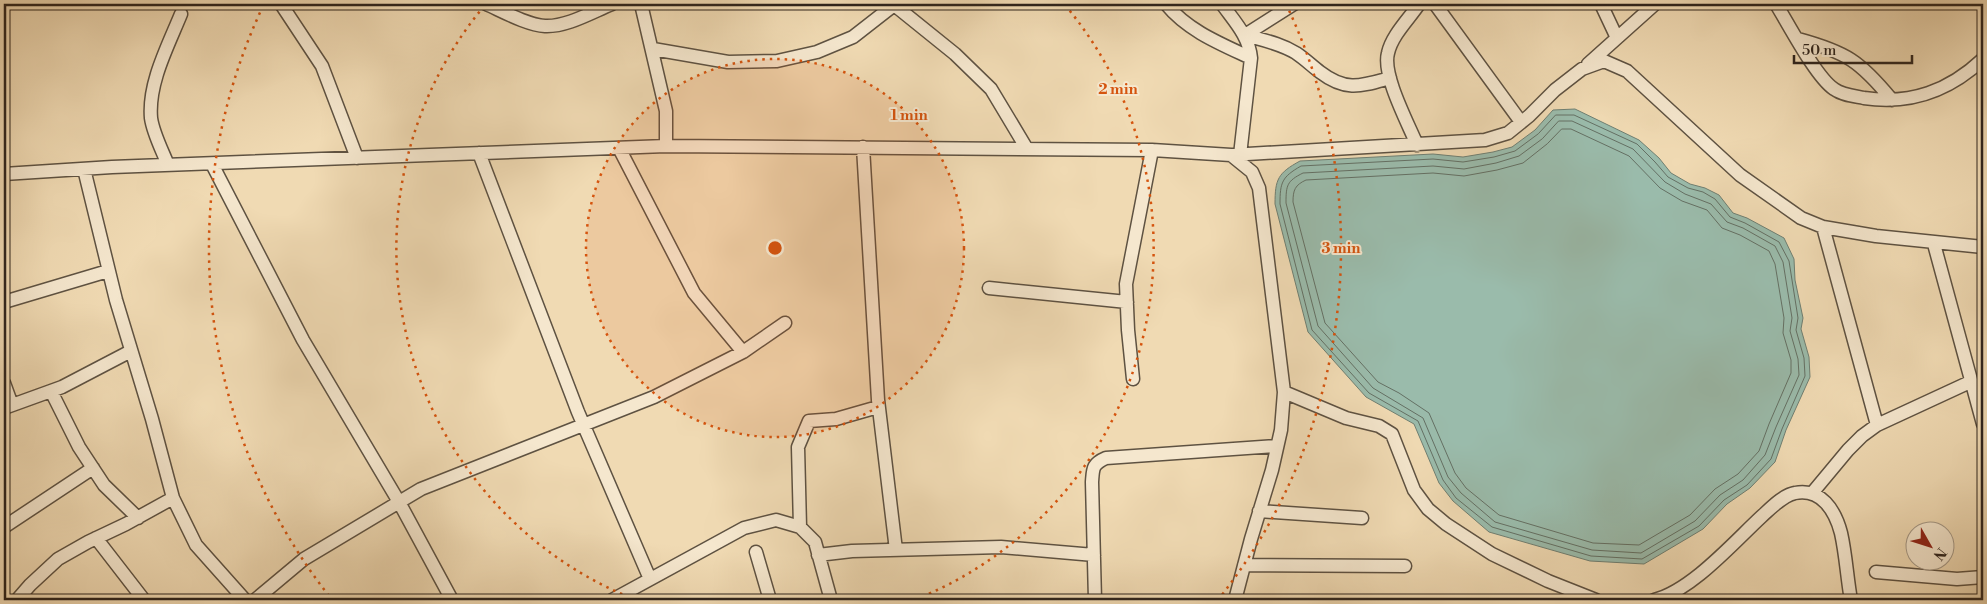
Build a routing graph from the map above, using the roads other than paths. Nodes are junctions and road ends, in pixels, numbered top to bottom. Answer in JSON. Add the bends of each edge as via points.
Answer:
{"nodes":[{"id":1,"x":281,"y":4,"type":"edge"},
{"id":2,"x":486,"y":4,"type":"edge"},
{"id":3,"x":612,"y":4,"type":"edge"},
{"id":4,"x":641,"y":4,"type":"edge"},
{"id":5,"x":893,"y":4,"type":"edge"},
{"id":6,"x":1166,"y":4,"type":"edge"},
{"id":7,"x":1222,"y":4,"type":"edge"},
{"id":8,"x":1294,"y":4,"type":"edge"},
{"id":9,"x":1419,"y":4,"type":"edge"},
{"id":10,"x":1435,"y":4,"type":"edge"},
{"id":11,"x":1601,"y":4,"type":"edge"},
{"id":12,"x":1655,"y":4,"type":"edge"},
{"id":13,"x":1776,"y":4,"type":"edge"},
{"id":14,"x":181,"y":14,"type":"dead end"},
{"id":15,"x":1245,"y":35,"type":"junction"},
{"id":16,"x":1617,"y":38,"type":"junction"},
{"id":17,"x":1798,"y":39,"type":"junction"},
{"id":18,"x":652,"y":49,"type":"junction"},
{"id":19,"x":1251,"y":58,"type":"junction"},
{"id":20,"x":1983,"y":59,"type":"edge"},
{"id":21,"x":1582,"y":69,"type":"junction"},
{"id":22,"x":1390,"y":78,"type":"junction"},
{"id":23,"x":1892,"y":100,"type":"junction"},
{"id":24,"x":1521,"y":122,"type":"junction"},
{"id":25,"x":1417,"y":145,"type":"junction"},
{"id":26,"x":666,"y":146,"type":"junction"},
{"id":27,"x":863,"y":147,"type":"junction"},
{"id":28,"x":618,"y":148,"type":"junction"},
{"id":29,"x":1027,"y":149,"type":"junction"},
{"id":30,"x":1152,"y":150,"type":"junction"},
{"id":31,"x":479,"y":153,"type":"junction"},
{"id":32,"x":1236,"y":155,"type":"junction"},
{"id":33,"x":357,"y":158,"type":"junction"},
{"id":34,"x":212,"y":164,"type":"junction"},
{"id":35,"x":168,"y":165,"type":"junction"},
{"id":36,"x":84,"y":169,"type":"junction"},
{"id":37,"x":4,"y":174,"type":"edge"},
{"id":38,"x":1823,"y":227,"type":"junction"},
{"id":39,"x":1934,"y":244,"type":"junction"},
{"id":40,"x":1983,"y":247,"type":"edge"},
{"id":41,"x":108,"y":271,"type":"junction"},
{"id":42,"x":989,"y":288,"type":"dead end"},
{"id":43,"x":4,"y":302,"type":"edge"},
{"id":44,"x":1127,"y":302,"type":"junction"},
{"id":45,"x":785,"y":323,"type":"dead end"},
{"id":46,"x":131,"y":352,"type":"junction"},
{"id":47,"x":743,"y":352,"type":"junction"},
{"id":48,"x":1133,"y":379,"type":"dead end"},
{"id":49,"x":4,"y":382,"type":"edge"},
{"id":50,"x":1970,"y":382,"type":"junction"},
{"id":51,"x":51,"y":391,"type":"junction"},
{"id":52,"x":1284,"y":392,"type":"junction"},
{"id":53,"x":8,"y":407,"type":"edge"},
{"id":54,"x":878,"y":407,"type":"junction"},
{"id":55,"x":583,"y":423,"type":"junction"},
{"id":56,"x":1983,"y":424,"type":"edge"},
{"id":57,"x":1877,"y":425,"type":"junction"},
{"id":58,"x":1277,"y":446,"type":"junction"},
{"id":59,"x":93,"y":468,"type":"junction"},
{"id":60,"x":1813,"y":492,"type":"junction"},
{"id":61,"x":173,"y":498,"type":"junction"},
{"id":62,"x":399,"y":502,"type":"junction"},
{"id":63,"x":1260,"y":511,"type":"junction"},
{"id":64,"x":138,"y":518,"type":"junction"},
{"id":65,"x":1362,"y":518,"type":"dead end"},
{"id":66,"x":800,"y":527,"type":"junction"},
{"id":67,"x":4,"y":528,"type":"edge"},
{"id":68,"x":96,"y":538,"type":"junction"},
{"id":69,"x":896,"y":550,"type":"junction"},
{"id":70,"x":756,"y":552,"type":"dead end"},
{"id":71,"x":818,"y":555,"type":"junction"},
{"id":72,"x":1094,"y":555,"type":"junction"},
{"id":73,"x":1244,"y":566,"type":"junction"},
{"id":74,"x":1405,"y":566,"type":"dead end"},
{"id":75,"x":1876,"y":572,"type":"dead end"},
{"id":76,"x":1983,"y":577,"type":"edge"},
{"id":77,"x":650,"y":580,"type":"junction"},
{"id":78,"x":17,"y":600,"type":"edge"},
{"id":79,"x":144,"y":600,"type":"edge"},
{"id":80,"x":245,"y":600,"type":"edge"},
{"id":81,"x":255,"y":600,"type":"edge"},
{"id":82,"x":452,"y":600,"type":"edge"},
{"id":83,"x":612,"y":600,"type":"edge"},
{"id":84,"x":770,"y":600,"type":"edge"},
{"id":85,"x":831,"y":600,"type":"edge"},
{"id":86,"x":1095,"y":600,"type":"edge"},
{"id":87,"x":1235,"y":600,"type":"edge"},
{"id":88,"x":1596,"y":600,"type":"edge"},
{"id":89,"x":1654,"y":600,"type":"edge"},
{"id":90,"x":1851,"y":600,"type":"edge"}],
"edges":[{"from":1,"to":33,"type":"street","via":[[322,66]]},
{"from":2,"to":3,"type":"street","via":[[543,26],[556,25]]},
{"from":4,"to":18,"type":"street"},
{"from":5,"to":18,"type":"street","via":[[853,37],[816,52],[777,60],[728,62]]},
{"from":5,"to":29,"type":"street","via":[[955,54],[991,89]]},
{"from":6,"to":19,"type":"street","via":[[1200,33]]},
{"from":7,"to":15,"type":"street"},
{"from":8,"to":15,"type":"street"},
{"from":9,"to":22,"type":"street","via":[[1388,52],[1386,64]]},
{"from":10,"to":24,"type":"street"},
{"from":11,"to":16,"type":"street"},
{"from":12,"to":16,"type":"street"},
{"from":13,"to":17,"type":"street"},
{"from":14,"to":35,"type":"street","via":[[152,94],[151,119]]},
{"from":15,"to":19,"type":"street"},
{"from":15,"to":22,"type":"street","via":[[1296,53],[1341,85],[1353,87]]},
{"from":16,"to":21,"type":"street"},
{"from":17,"to":23,"type":"street","via":[[1845,55],[1873,77]]},
{"from":17,"to":23,"type":"street","via":[[1822,78],[1835,90],[1852,96]]},
{"from":18,"to":26,"type":"street","via":[[666,111]]},
{"from":19,"to":32,"type":"street"},
{"from":20,"to":23,"type":"street","via":[[1961,79],[1940,90]]},
{"from":21,"to":24,"type":"street"},
{"from":21,"to":38,"type":"street","via":[[1604,61],[1627,71],[1740,175],[1802,218]]},
{"from":22,"to":25,"type":"street"},
{"from":24,"to":25,"type":"street","via":[[1508,133],[1485,140]]},
{"from":25,"to":32,"type":"street"},
{"from":26,"to":27,"type":"street"},
{"from":26,"to":28,"type":"street"},
{"from":27,"to":29,"type":"street"},
{"from":27,"to":54,"type":"street"},
{"from":28,"to":31,"type":"street"},
{"from":28,"to":47,"type":"street","via":[[694,293]]},
{"from":29,"to":30,"type":"street"},
{"from":30,"to":32,"type":"street"},
{"from":30,"to":44,"type":"street","via":[[1130,259]]},
{"from":31,"to":33,"type":"street"},
{"from":31,"to":55,"type":"street"},
{"from":32,"to":52,"type":"street","via":[[1252,172],[1259,188]]},
{"from":33,"to":34,"type":"street"},
{"from":34,"to":35,"type":"street"},
{"from":34,"to":62,"type":"street","via":[[302,340]]},
{"from":35,"to":36,"type":"street"},
{"from":36,"to":37,"type":"street"},
{"from":36,"to":41,"type":"street"},
{"from":38,"to":39,"type":"street"},
{"from":38,"to":57,"type":"street"},
{"from":39,"to":40,"type":"street"},
{"from":39,"to":50,"type":"street"},
{"from":41,"to":43,"type":"street"},
{"from":41,"to":46,"type":"street"},
{"from":42,"to":44,"type":"street"},
{"from":44,"to":48,"type":"street"},
{"from":45,"to":47,"type":"street"},
{"from":46,"to":51,"type":"street"},
{"from":46,"to":61,"type":"street"},
{"from":47,"to":55,"type":"street","via":[[654,397]]},
{"from":49,"to":53,"type":"street"},
{"from":50,"to":56,"type":"street"},
{"from":50,"to":57,"type":"street"},
{"from":51,"to":53,"type":"street"},
{"from":51,"to":59,"type":"street"},
{"from":52,"to":58,"type":"street"},
{"from":52,"to":88,"type":"street","via":[[1339,415],[1379,426],[1392,434],[1414,490],[1446,524],[1492,554]]},
{"from":54,"to":66,"type":"street","via":[[836,419],[809,422],[798,447]]},
{"from":54,"to":69,"type":"street"},
{"from":55,"to":62,"type":"street","via":[[421,489]]},
{"from":55,"to":77,"type":"street"},
{"from":57,"to":60,"type":"street","via":[[1848,450]]},
{"from":58,"to":63,"type":"street"},
{"from":58,"to":72,"type":"street","via":[[1097,461],[1092,482]]},
{"from":59,"to":64,"type":"street","via":[[104,485]]},
{"from":59,"to":67,"type":"street"},
{"from":60,"to":89,"type":"street","via":[[1793,493],[1773,506],[1694,579]]},
{"from":60,"to":90,"type":"street","via":[[1827,503],[1840,531]]},
{"from":61,"to":64,"type":"street"},
{"from":61,"to":80,"type":"street","via":[[196,545]]},
{"from":62,"to":81,"type":"street","via":[[304,559]]},
{"from":62,"to":82,"type":"street"},
{"from":63,"to":65,"type":"street"},
{"from":63,"to":73,"type":"street"},
{"from":64,"to":68,"type":"street"},
{"from":66,"to":71,"type":"street","via":[[815,542]]},
{"from":66,"to":77,"type":"street","via":[[776,520],[744,528]]},
{"from":68,"to":78,"type":"street","via":[[58,559]]},
{"from":68,"to":79,"type":"street"},
{"from":69,"to":71,"type":"street"},
{"from":69,"to":72,"type":"street","via":[[1001,547]]},
{"from":70,"to":84,"type":"street"},
{"from":71,"to":85,"type":"street"},
{"from":72,"to":86,"type":"street"},
{"from":73,"to":74,"type":"street"},
{"from":73,"to":87,"type":"street"},
{"from":75,"to":76,"type":"street","via":[[1957,579]]},
{"from":77,"to":83,"type":"street"}]}
